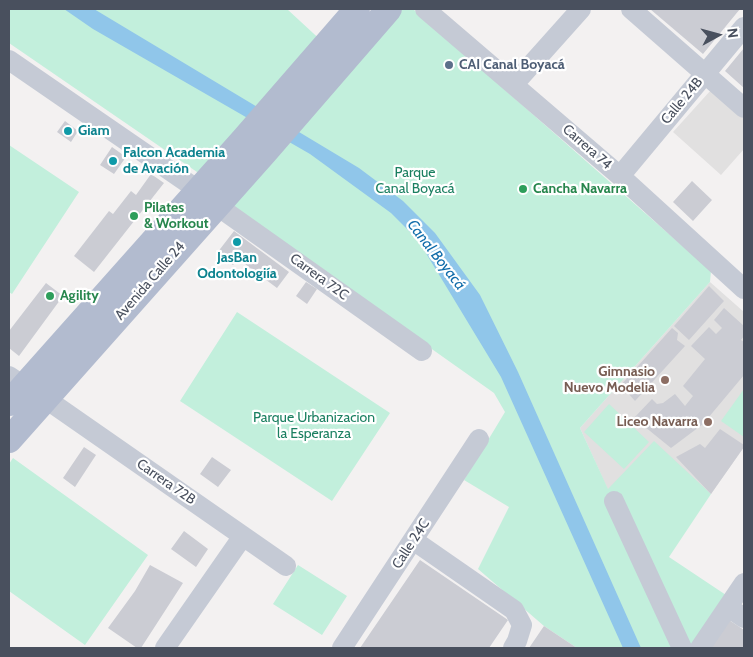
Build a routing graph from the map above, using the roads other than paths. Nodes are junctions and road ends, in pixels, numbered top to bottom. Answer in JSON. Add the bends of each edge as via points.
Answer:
{"nodes":[{"id":1,"x":357,"y":9,"type":"edge"},
{"id":2,"x":389,"y":9,"type":"edge"},
{"id":3,"x":425,"y":9,"type":"edge"},
{"id":4,"x":582,"y":9,"type":"edge"},
{"id":5,"x":631,"y":9,"type":"edge"},
{"id":6,"x":744,"y":27,"type":"edge"},
{"id":7,"x":9,"y":60,"type":"edge"},
{"id":8,"x":704,"y":73,"type":"junction"},
{"id":9,"x":514,"y":84,"type":"junction"},
{"id":10,"x":299,"y":93,"type":"junction"},
{"id":11,"x":744,"y":108,"type":"edge"},
{"id":12,"x":620,"y":176,"type":"junction"},
{"id":13,"x":207,"y":197,"type":"junction"},
{"id":14,"x":744,"y":289,"type":"edge"},
{"id":15,"x":422,"y":351,"type":"dead end"},
{"id":16,"x":22,"y":391,"type":"edge"},
{"id":17,"x":479,"y":439,"type":"dead end"},
{"id":18,"x":9,"y":440,"type":"edge"},
{"id":19,"x":614,"y":502,"type":"dead end"},
{"id":20,"x":243,"y":536,"type":"junction"},
{"id":21,"x":413,"y":540,"type":"junction"},
{"id":22,"x":286,"y":566,"type":"dead end"},
{"id":23,"x":744,"y":583,"type":"edge"},
{"id":24,"x":736,"y":612,"type":"edge"},
{"id":25,"x":165,"y":648,"type":"edge"},
{"id":26,"x":342,"y":648,"type":"edge"},
{"id":27,"x":513,"y":648,"type":"edge"},
{"id":28,"x":682,"y":648,"type":"edge"},
{"id":29,"x":700,"y":648,"type":"edge"}],
"edges":[{"from":1,"to":10,"type":"main road","name":"Avenida Calle 24"},
{"from":2,"to":10,"type":"main road","name":"Avenida Calle 24"},
{"from":3,"to":9,"type":"street","name":"Carrera 74"},
{"from":4,"to":9,"type":"street"},
{"from":5,"to":8,"type":"street"},
{"from":6,"to":8,"type":"street","name":"Calle 24B"},
{"from":7,"to":13,"type":"street","name":"Carrera 72C"},
{"from":8,"to":11,"type":"street"},
{"from":8,"to":12,"type":"street","name":"Calle 24B"},
{"from":9,"to":12,"type":"street","name":"Carrera 74"},
{"from":10,"to":13,"type":"main road","name":"Avenida Calle 24"},
{"from":12,"to":14,"type":"street","name":"Carrera 74"},
{"from":13,"to":15,"type":"street","name":"Carrera 72C"},
{"from":13,"to":16,"type":"main road","name":"Avenida Calle 24"},
{"from":16,"to":18,"type":"main road","name":"Avenida Calle 24"},
{"from":16,"to":20,"type":"street","name":"Carrera 72B"},
{"from":17,"to":21,"type":"street","name":"Calle 24C"},
{"from":19,"to":28,"type":"street"},
{"from":20,"to":22,"type":"street","name":"Carrera 72B"},
{"from":20,"to":25,"type":"street"},
{"from":21,"to":26,"type":"street","name":"Calle 24C"},
{"from":21,"to":27,"type":"street","via":[[514,610],[522,624]]},
{"from":23,"to":24,"type":"street"},
{"from":24,"to":29,"type":"street"}]}
